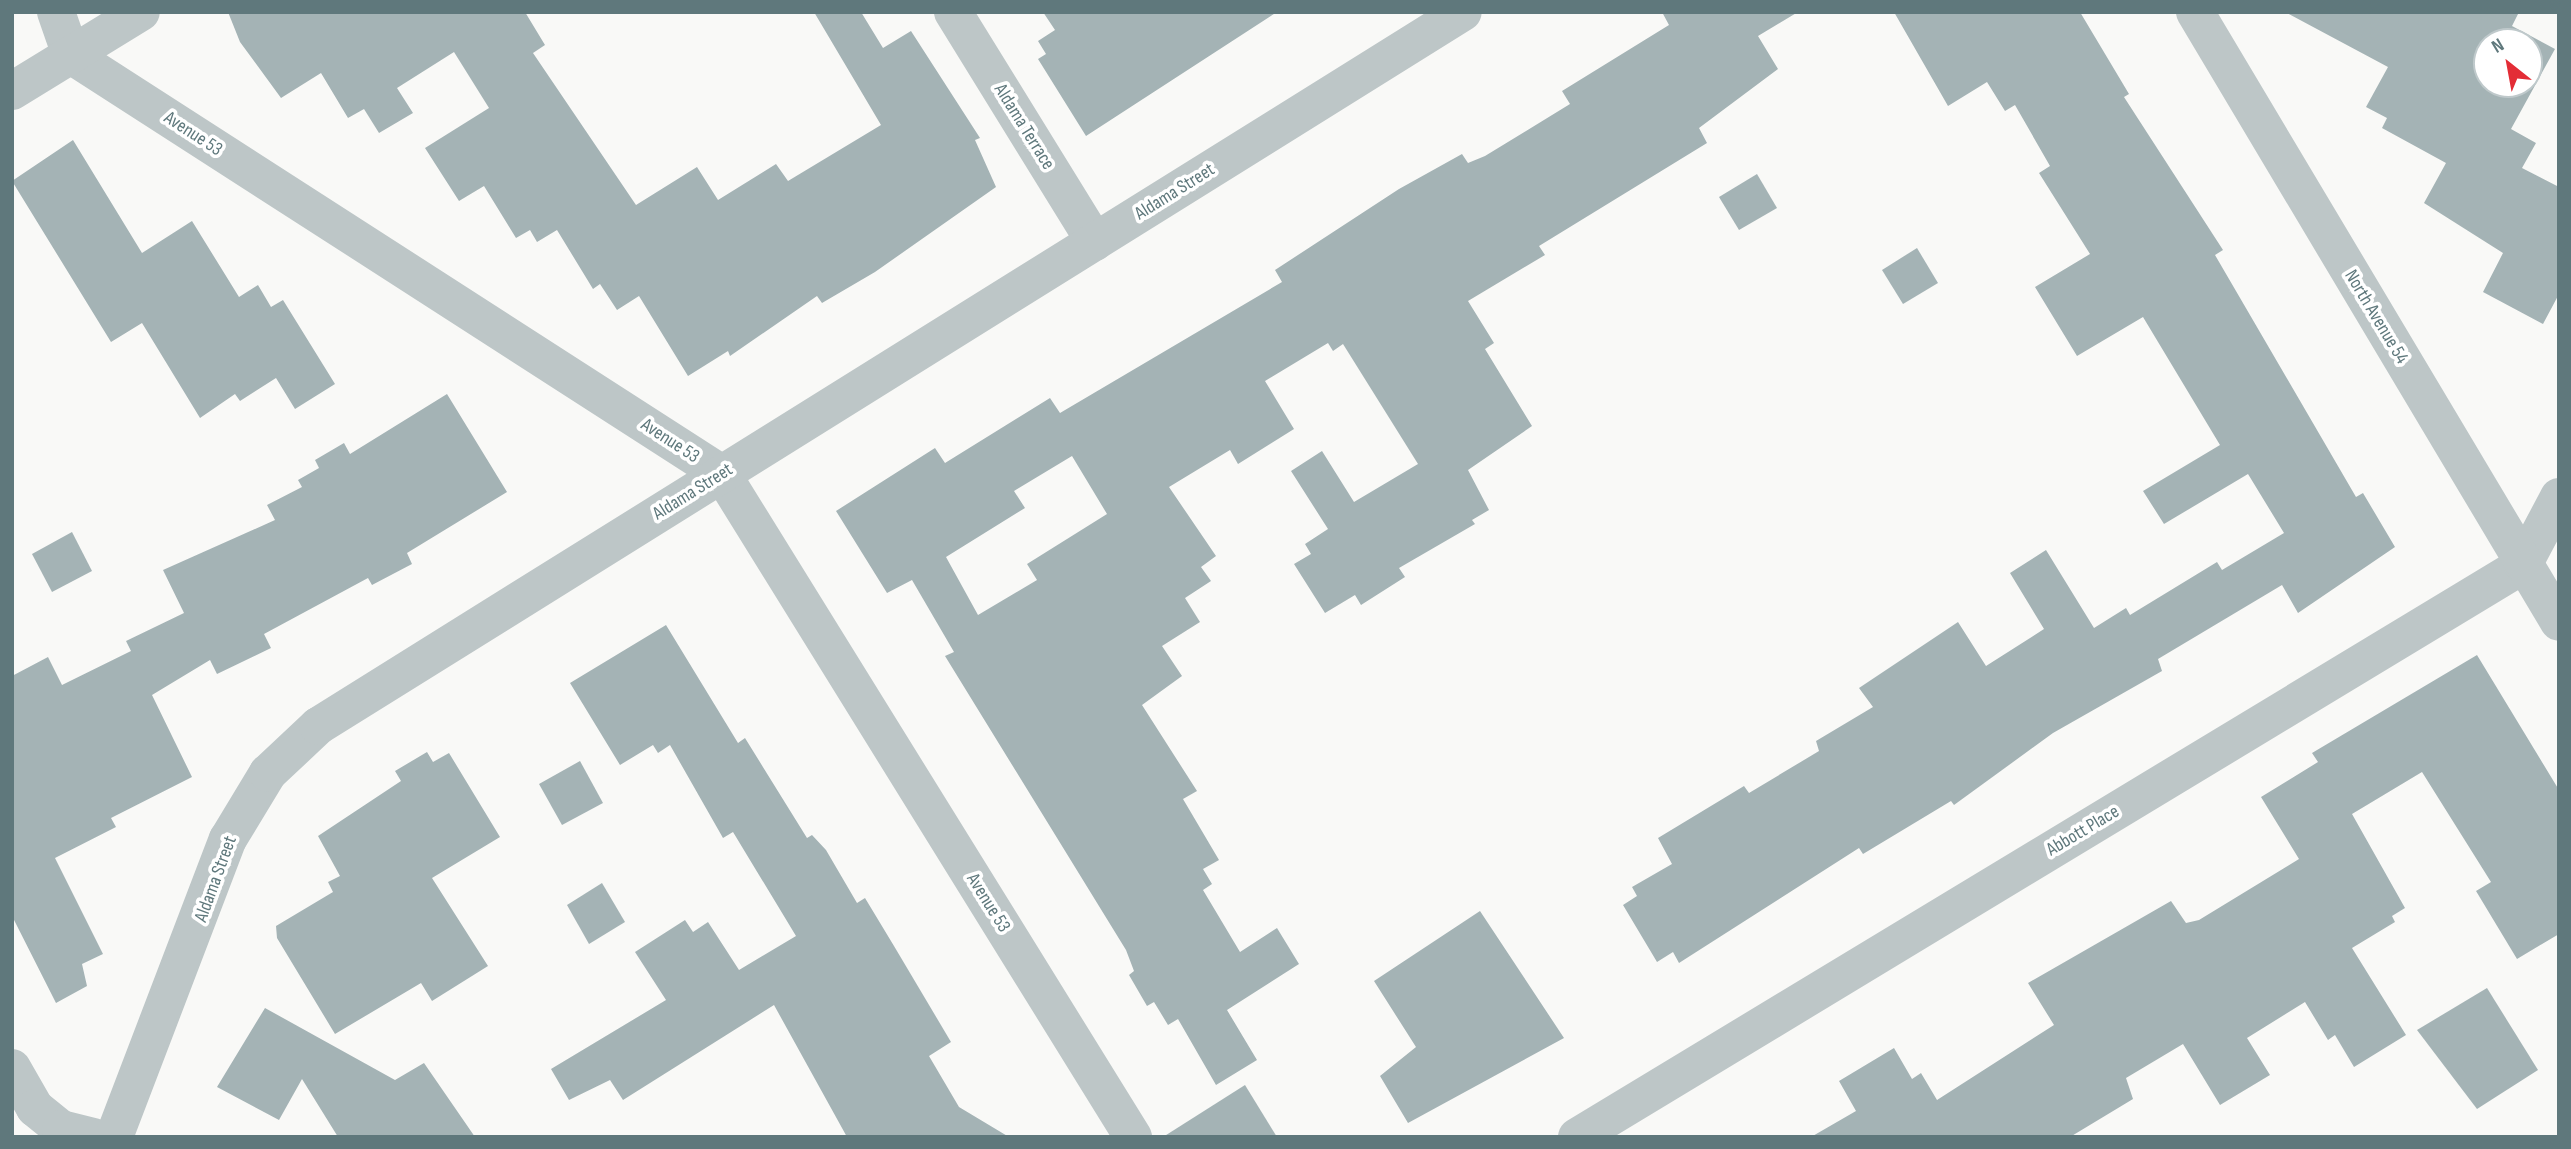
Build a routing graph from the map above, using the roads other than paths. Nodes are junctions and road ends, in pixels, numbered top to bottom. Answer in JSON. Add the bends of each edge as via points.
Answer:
{"nodes":[{"id":1,"x":57,"y":12,"type":"edge"},
{"id":2,"x":141,"y":12,"type":"edge"},
{"id":3,"x":953,"y":12,"type":"edge"},
{"id":4,"x":1463,"y":12,"type":"edge"},
{"id":5,"x":2195,"y":12,"type":"edge"},
{"id":6,"x":71,"y":55,"type":"junction"},
{"id":7,"x":12,"y":91,"type":"edge"},
{"id":8,"x":1095,"y":242,"type":"junction"},
{"id":9,"x":722,"y":474,"type":"junction"},
{"id":10,"x":2559,"y":497,"type":"edge"},
{"id":11,"x":2523,"y":565,"type":"junction"},
{"id":12,"x":2559,"y":622,"type":"edge"},
{"id":13,"x":12,"y":1068,"type":"edge"},
{"id":14,"x":94,"y":1137,"type":"edge"},
{"id":15,"x":114,"y":1137,"type":"edge"},
{"id":16,"x":1133,"y":1137,"type":"edge"},
{"id":17,"x":1577,"y":1137,"type":"edge"}],
"edges":[{"from":1,"to":6,"type":"street"},
{"from":2,"to":6,"type":"street"},
{"from":3,"to":8,"type":"street","name":"Aldama Terrace"},
{"from":4,"to":8,"type":"street","name":"Aldama Street"},
{"from":5,"to":11,"type":"street","name":"North Avenue 54"},
{"from":6,"to":7,"type":"street"},
{"from":6,"to":9,"type":"street","name":"Avenue 53"},
{"from":8,"to":9,"type":"street","name":"Aldama Street"},
{"from":9,"to":15,"type":"street","name":"Aldama Street","via":[[318,726],[268,773],[228,839]]},
{"from":9,"to":16,"type":"street","name":"Avenue 53"},
{"from":10,"to":11,"type":"street"},
{"from":11,"to":12,"type":"street","name":"North Avenue 54"},
{"from":11,"to":17,"type":"street","name":"Abbott Place"},
{"from":13,"to":14,"type":"street","via":[[34,1108],[61,1129]]}]}
